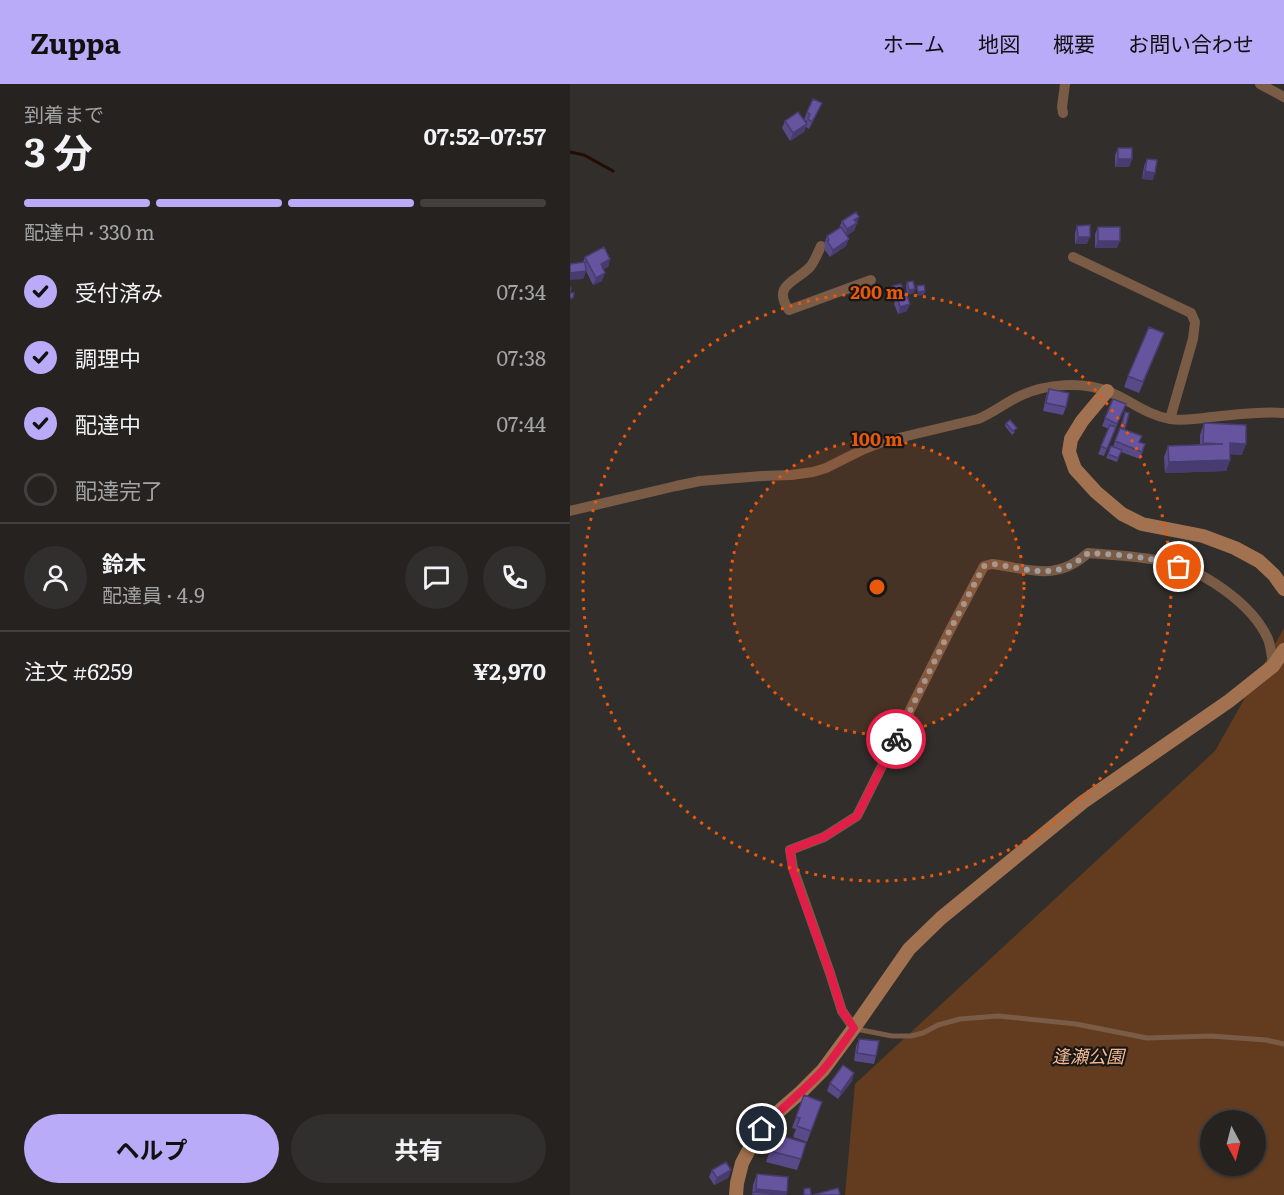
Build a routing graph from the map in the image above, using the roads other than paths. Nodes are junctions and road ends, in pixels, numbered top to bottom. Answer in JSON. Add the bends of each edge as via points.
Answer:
{"nodes":[{"id":1,"x":1065,"y":84,"type":"edge"},
{"id":2,"x":1260,"y":84,"type":"edge"},
{"id":3,"x":1284,"y":97,"type":"edge"},
{"id":4,"x":1063,"y":113,"type":"dead end"},
{"id":5,"x":822,"y":246,"type":"dead end"},
{"id":6,"x":1073,"y":257,"type":"dead end"},
{"id":7,"x":871,"y":280,"type":"dead end"},
{"id":8,"x":1107,"y":391,"type":"junction"},
{"id":9,"x":1284,"y":413,"type":"edge"},
{"id":10,"x":1170,"y":419,"type":"junction"},
{"id":11,"x":570,"y":511,"type":"edge"},
{"id":12,"x":1284,"y":589,"type":"edge"},
{"id":13,"x":1284,"y":650,"type":"edge"},
{"id":14,"x":1274,"y":666,"type":"junction"},
{"id":15,"x":854,"y":1028,"type":"junction"},
{"id":16,"x":1284,"y":1044,"type":"edge"},
{"id":17,"x":736,"y":1195,"type":"edge"}],
"edges":[{"from":1,"to":4,"type":"street"},
{"from":2,"to":3,"type":"street"},
{"from":5,"to":7,"type":"street","via":[[810,267],[785,287],[783,301],[789,310]]},
{"from":6,"to":10,"type":"street","via":[[1191,313],[1195,322],[1193,339]]},
{"from":8,"to":10,"type":"street","via":[[1150,414]]},
{"from":8,"to":11,"type":"street","via":[[1068,384],[1037,390],[978,419],[882,442],[813,472],[700,482]]},
{"from":8,"to":12,"type":"street","via":[[1071,439],[1069,452],[1075,469],[1122,514],[1142,524],[1203,536],[1235,548],[1258,561]]},
{"from":9,"to":10,"type":"street"},
{"from":13,"to":14,"type":"street"},
{"from":14,"to":15,"type":"street","via":[[1083,802],[942,918],[909,949]]},
{"from":14,"to":15,"type":"street","via":[[1269,641],[1250,611],[1215,584],[1164,561],[1088,553],[1057,571],[984,566],[857,816],[824,837],[790,850],[792,868],[842,1011]]},
{"from":15,"to":16,"type":"lane","via":[[911,1036],[960,1019],[998,1016],[1076,1024],[1147,1038],[1211,1036]]},
{"from":15,"to":17,"type":"street","via":[[823,1070],[762,1129],[742,1163]]}]}
